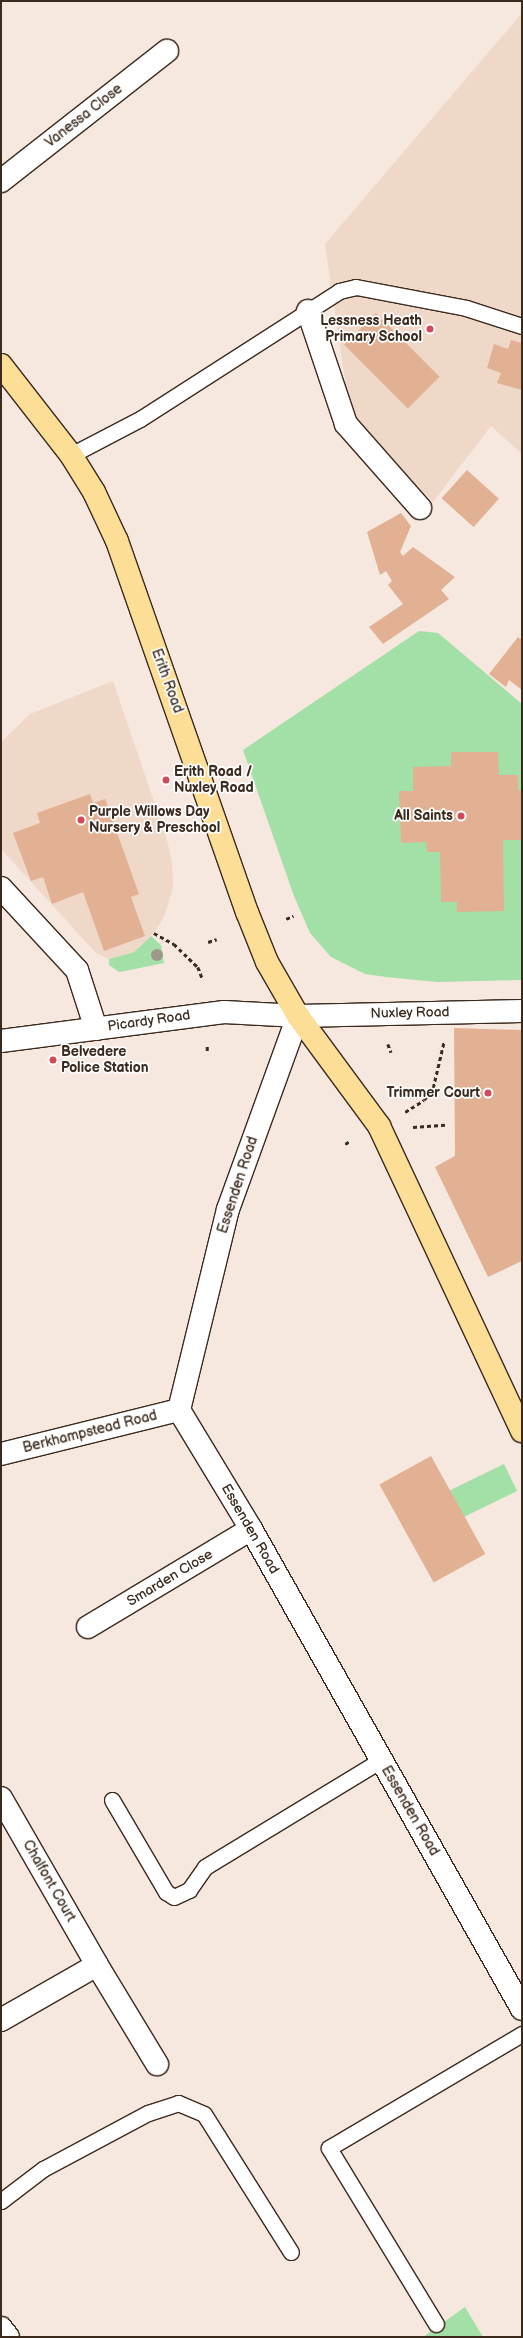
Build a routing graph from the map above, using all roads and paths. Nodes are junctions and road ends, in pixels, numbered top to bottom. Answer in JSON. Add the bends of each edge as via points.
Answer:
{"nodes":[{"id":1,"x":167,"y":51,"type":"dead end"},
{"id":2,"x":1,"y":180,"type":"edge"},
{"id":3,"x":308,"y":311,"type":"junction"},
{"id":4,"x":522,"y":326,"type":"edge"},
{"id":5,"x":1,"y":365,"type":"edge"},
{"id":6,"x":71,"y":455,"type":"junction"},
{"id":7,"x":420,"y":508,"type":"dead end"},
{"id":8,"x":1,"y":888,"type":"edge"},
{"id":9,"x":293,"y":916,"type":"dead end"},
{"id":10,"x":286,"y":919,"type":"dead end"},
{"id":11,"x":154,"y":933,"type":"dead end"},
{"id":12,"x":217,"y":939,"type":"dead end"},
{"id":13,"x":208,"y":942,"type":"dead end"},
{"id":14,"x":203,"y":980,"type":"dead end"},
{"id":15,"x":522,"y":1011,"type":"edge"},
{"id":16,"x":298,"y":1016,"type":"junction"},
{"id":17,"x":96,"y":1029,"type":"junction"},
{"id":18,"x":445,"y":1035,"type":"dead end"},
{"id":19,"x":387,"y":1040,"type":"dead end"},
{"id":20,"x":1,"y":1041,"type":"edge"},
{"id":21,"x":207,"y":1044,"type":"dead end"},
{"id":22,"x":207,"y":1051,"type":"dead end"},
{"id":23,"x":391,"y":1052,"type":"dead end"},
{"id":24,"x":403,"y":1113,"type":"dead end"},
{"id":25,"x":445,"y":1125,"type":"dead end"},
{"id":26,"x":410,"y":1127,"type":"dead end"},
{"id":27,"x":350,"y":1141,"type":"dead end"},
{"id":28,"x":345,"y":1144,"type":"dead end"},
{"id":29,"x":179,"y":1410,"type":"junction"},
{"id":30,"x":522,"y":1432,"type":"edge"},
{"id":31,"x":1,"y":1454,"type":"edge"},
{"id":32,"x":251,"y":1530,"type":"junction"},
{"id":33,"x":88,"y":1627,"type":"dead end"},
{"id":34,"x":381,"y":1760,"type":"junction"},
{"id":35,"x":1,"y":1798,"type":"edge"},
{"id":36,"x":112,"y":1800,"type":"dead end"},
{"id":37,"x":96,"y":1965,"type":"junction"},
{"id":38,"x":522,"y":2009,"type":"edge"},
{"id":39,"x":1,"y":2020,"type":"edge"},
{"id":40,"x":522,"y":2034,"type":"edge"},
{"id":41,"x":157,"y":2064,"type":"dead end"},
{"id":42,"x":1,"y":2201,"type":"edge"},
{"id":43,"x":291,"y":2252,"type":"dead end"},
{"id":44,"x":436,"y":2324,"type":"dead end"},
{"id":45,"x":1,"y":2328,"type":"edge"},
{"id":46,"x":8,"y":2337,"type":"edge"}],
"edges":[{"from":1,"to":2,"type":"street","name":"Vanessa Close"},
{"from":3,"to":4,"type":"lane","via":[[339,291],[356,288],[466,308]]},
{"from":3,"to":6,"type":"lane","via":[[140,419]]},
{"from":3,"to":7,"type":"street","via":[[346,424]]},
{"from":5,"to":6,"type":"main road","name":"Erith Road"},
{"from":6,"to":16,"type":"main road","name":"Erith Road","via":[[94,492],[117,541],[253,928],[267,962]]},
{"from":8,"to":17,"type":"street","via":[[77,970]]},
{"from":9,"to":10,"type":"path"},
{"from":11,"to":14,"type":"path","via":[[174,944],[198,966]]},
{"from":12,"to":13,"type":"path"},
{"from":15,"to":16,"type":"street","name":"Nuxley Road"},
{"from":16,"to":17,"type":"street","name":"Picardy Road","via":[[224,1012]]},
{"from":16,"to":29,"type":"street","name":"Essenden Road","via":[[228,1209]]},
{"from":16,"to":30,"type":"main road","name":"Erith Road","via":[[379,1126]]},
{"from":17,"to":20,"type":"street","name":"Picardy Road"},
{"from":18,"to":24,"type":"path","via":[[433,1088],[424,1100]]},
{"from":19,"to":23,"type":"path"},
{"from":21,"to":22,"type":"path"},
{"from":25,"to":26,"type":"path"},
{"from":27,"to":28,"type":"path"},
{"from":29,"to":31,"type":"street","name":"Berkhampstead Road"},
{"from":29,"to":32,"type":"street","name":"Essenden Road"},
{"from":32,"to":33,"type":"street","name":"Smarden Close"},
{"from":32,"to":34,"type":"street","name":"Essenden Road"},
{"from":34,"to":36,"type":"lane","via":[[204,1867],[189,1890],[174,1897],[166,1892]]},
{"from":34,"to":38,"type":"street","name":"Essenden Road"},
{"from":35,"to":37,"type":"street","name":"Chalfont Court"},
{"from":37,"to":39,"type":"street"},
{"from":37,"to":41,"type":"street","name":"Chalfont Court"},
{"from":40,"to":44,"type":"lane","via":[[329,2148]]},
{"from":42,"to":43,"type":"lane","via":[[43,2169],[148,2114],[178,2103],[204,2114]]},
{"from":45,"to":46,"type":"street"}]}
